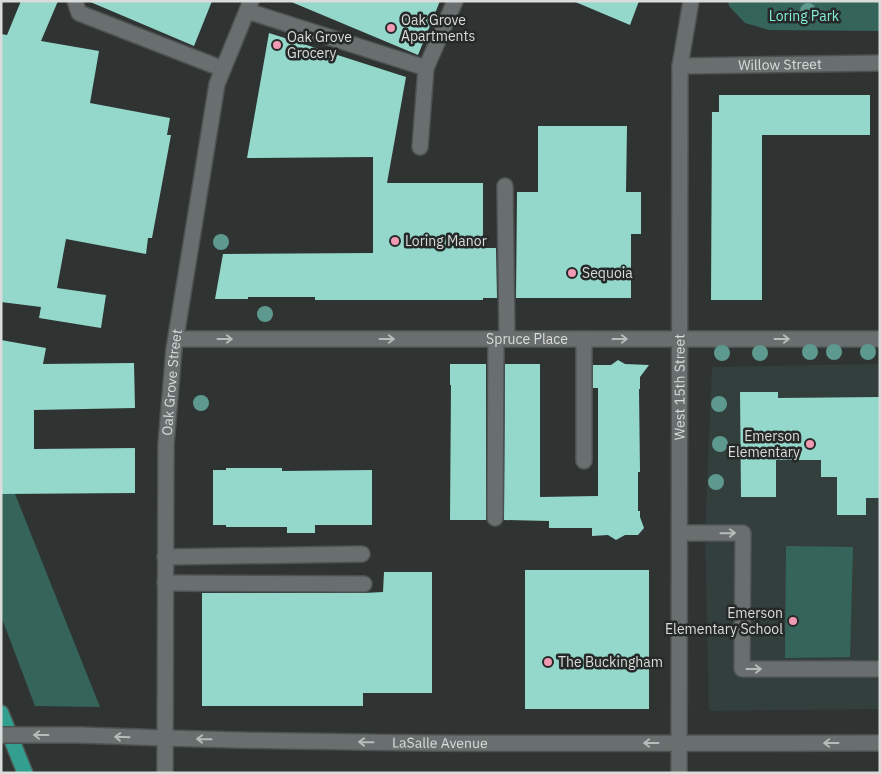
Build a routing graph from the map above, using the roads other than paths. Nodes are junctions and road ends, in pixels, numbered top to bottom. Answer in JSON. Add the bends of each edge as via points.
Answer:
{"nodes":[{"id":1,"x":75,"y":1,"type":"edge"},
{"id":2,"x":454,"y":1,"type":"edge"},
{"id":3,"x":691,"y":1,"type":"edge"},
{"id":4,"x":249,"y":6,"type":"edge"},
{"id":5,"x":880,"y":63,"type":"edge"},
{"id":6,"x":680,"y":66,"type":"junction"},
{"id":7,"x":426,"y":68,"type":"junction"},
{"id":8,"x":223,"y":69,"type":"junction"},
{"id":9,"x":420,"y":147,"type":"dead end"},
{"id":10,"x":505,"y":186,"type":"dead end"},
{"id":11,"x":176,"y":339,"type":"junction"},
{"id":12,"x":501,"y":339,"type":"junction"},
{"id":13,"x":584,"y":339,"type":"junction"},
{"id":14,"x":680,"y":339,"type":"junction"},
{"id":15,"x":880,"y":339,"type":"edge"},
{"id":16,"x":584,"y":461,"type":"dead end"},
{"id":17,"x":495,"y":518,"type":"dead end"},
{"id":18,"x":680,"y":533,"type":"junction"},
{"id":19,"x":362,"y":554,"type":"dead end"},
{"id":20,"x":165,"y":557,"type":"junction"},
{"id":21,"x":165,"y":583,"type":"junction"},
{"id":22,"x":364,"y":584,"type":"dead end"},
{"id":23,"x":880,"y":669,"type":"edge"},
{"id":24,"x":1,"y":713,"type":"edge"},
{"id":25,"x":1,"y":735,"type":"edge"},
{"id":26,"x":165,"y":738,"type":"junction"},
{"id":27,"x":680,"y":743,"type":"junction"},
{"id":28,"x":880,"y":743,"type":"edge"},
{"id":29,"x":25,"y":773,"type":"edge"},
{"id":30,"x":165,"y":773,"type":"edge"},
{"id":31,"x":679,"y":773,"type":"edge"}],
"edges":[{"from":1,"to":8,"type":"street","via":[[79,13]]},
{"from":2,"to":7,"type":"street"},
{"from":3,"to":6,"type":"street","name":"West 15th Street"},
{"from":4,"to":7,"type":"street"},
{"from":4,"to":8,"type":"street","name":"Oak Grove Street"},
{"from":5,"to":6,"type":"street","name":"Willow Street"},
{"from":6,"to":14,"type":"street","name":"West 15th Street"},
{"from":7,"to":9,"type":"street"},
{"from":8,"to":11,"type":"street","name":"Oak Grove Street","via":[[216,84]]},
{"from":10,"to":12,"type":"street"},
{"from":11,"to":12,"type":"street","name":"Spruce Place","one_way":true},
{"from":11,"to":20,"type":"street","name":"Oak Grove Street","via":[[166,444]]},
{"from":12,"to":13,"type":"street","name":"Spruce Place"},
{"from":12,"to":17,"type":"street"},
{"from":13,"to":14,"type":"street","name":"Spruce Place","one_way":true},
{"from":13,"to":16,"type":"street"},
{"from":14,"to":15,"type":"street","name":"Spruce Place","one_way":true},
{"from":14,"to":18,"type":"street","name":"West 15th Street"},
{"from":18,"to":23,"type":"street","one_way":true,"via":[[743,533],[742,669]]},
{"from":18,"to":27,"type":"street","name":"West 15th Street"},
{"from":19,"to":20,"type":"street"},
{"from":20,"to":21,"type":"street","name":"Oak Grove Street"},
{"from":21,"to":22,"type":"street"},
{"from":21,"to":26,"type":"street","name":"Oak Grove Street"},
{"from":24,"to":29,"type":"highway"},
{"from":26,"to":25,"type":"street","name":"LaSalle Avenue","one_way":true,"bridge":true},
{"from":27,"to":26,"type":"street","name":"LaSalle Avenue","one_way":true,"via":[[478,744]]},
{"from":26,"to":30,"type":"street","name":"Oak Grove Street"},
{"from":28,"to":27,"type":"street","name":"LaSalle Avenue","one_way":true},
{"from":27,"to":31,"type":"street","name":"West 15th Street"}]}
